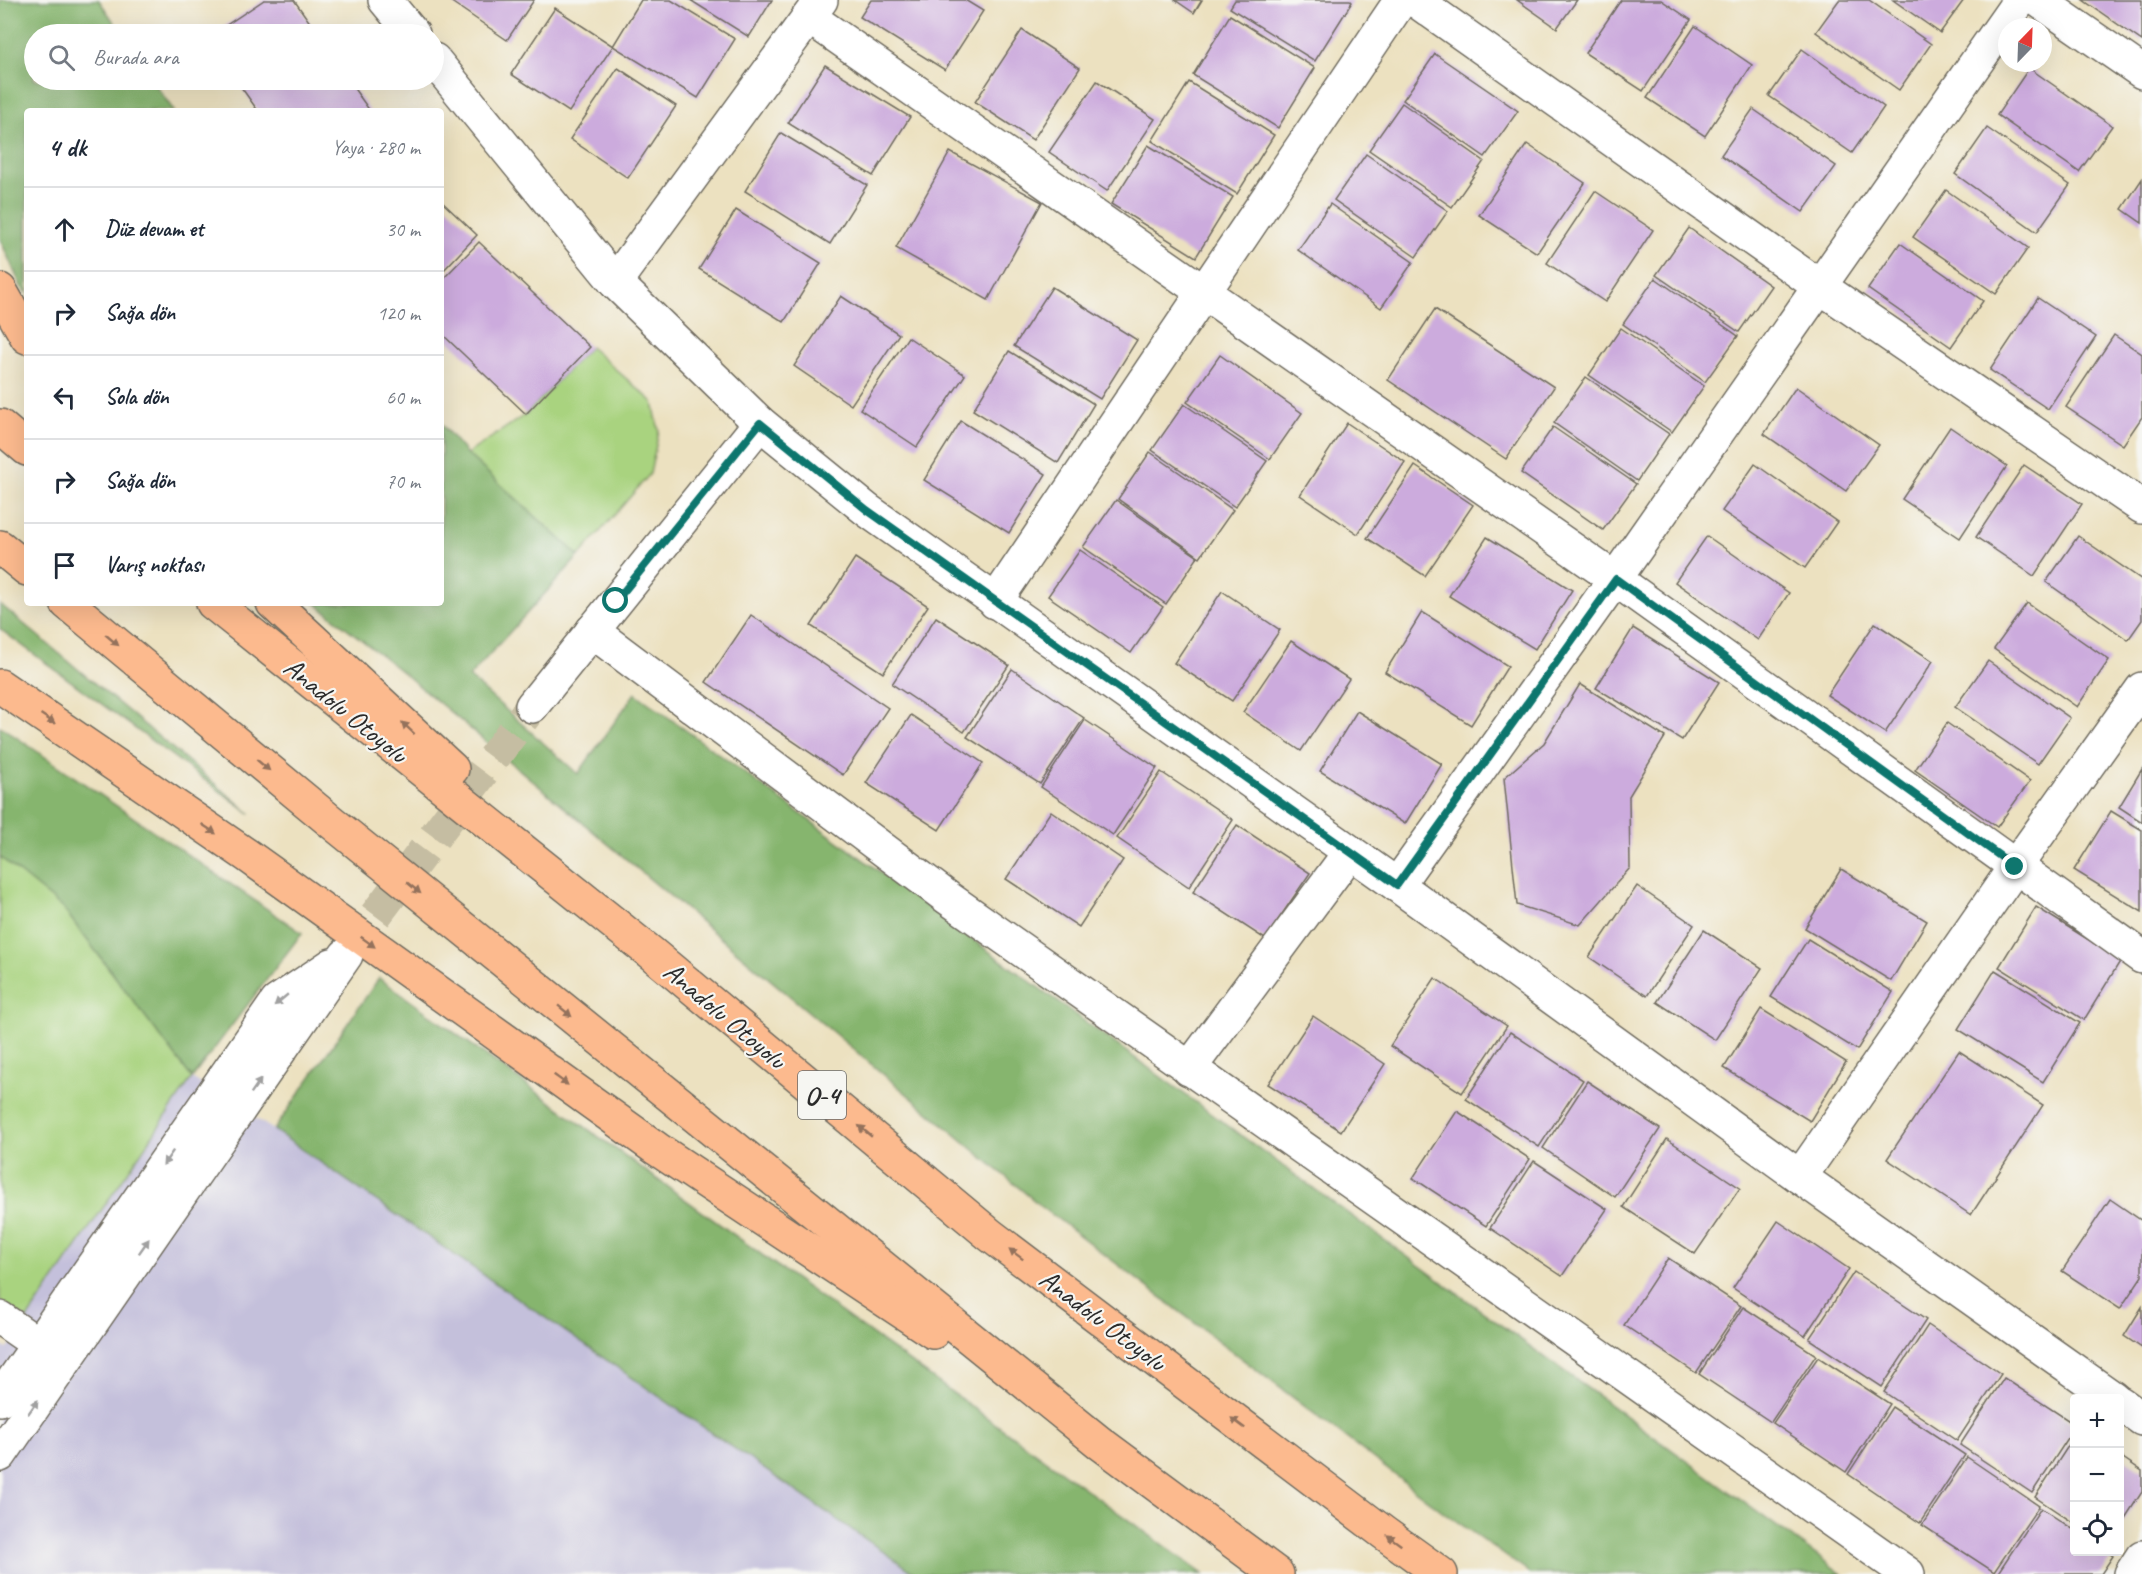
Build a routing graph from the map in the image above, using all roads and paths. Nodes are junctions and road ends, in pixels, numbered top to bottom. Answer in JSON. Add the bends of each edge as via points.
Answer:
{"nodes":[{"id":1,"x":385,"y":0,"type":"edge"},
{"id":2,"x":1401,"y":0,"type":"edge"},
{"id":3,"x":1415,"y":0,"type":"edge"},
{"id":4,"x":2020,"y":0,"type":"edge"},
{"id":5,"x":2038,"y":0,"type":"edge"},
{"id":6,"x":815,"y":9,"type":"edge"},
{"id":7,"x":405,"y":24,"type":"edge"},
{"id":8,"x":444,"y":72,"type":"edge"},
{"id":9,"x":2142,"y":72,"type":"edge"},
{"id":10,"x":615,"y":282,"type":"junction"},
{"id":11,"x":1820,"y":286,"type":"junction"},
{"id":12,"x":0,"y":291,"type":"edge"},
{"id":13,"x":1203,"y":291,"type":"junction"},
{"id":14,"x":24,"y":332,"type":"edge"},
{"id":15,"x":760,"y":423,"type":"junction"},
{"id":16,"x":0,"y":426,"type":"edge"},
{"id":17,"x":24,"y":446,"type":"edge"},
{"id":18,"x":2142,"y":507,"type":"edge"},
{"id":19,"x":0,"y":547,"type":"edge"},
{"id":20,"x":24,"y":567,"type":"edge"},
{"id":21,"x":1616,"y":579,"type":"junction"},
{"id":22,"x":995,"y":602,"type":"junction"},
{"id":23,"x":71,"y":606,"type":"edge"},
{"id":24,"x":217,"y":606,"type":"edge"},
{"id":25,"x":276,"y":606,"type":"edge"},
{"id":26,"x":592,"y":631,"type":"junction"},
{"id":27,"x":0,"y":686,"type":"edge"},
{"id":28,"x":2142,"y":689,"type":"edge"},
{"id":29,"x":532,"y":706,"type":"tunnel mouth"},
{"id":30,"x":1350,"y":852,"type":"junction"},
{"id":31,"x":2015,"y":867,"type":"junction"},
{"id":32,"x":1397,"y":885,"type":"junction"},
{"id":33,"x":651,"y":953,"type":"junction"},
{"id":34,"x":2142,"y":957,"type":"edge"},
{"id":35,"x":1189,"y":1069,"type":"junction"},
{"id":36,"x":1800,"y":1177,"type":"junction"},
{"id":37,"x":0,"y":1318,"type":"edge"},
{"id":38,"x":51,"y":1353,"type":"junction"},
{"id":39,"x":2107,"y":1394,"type":"edge"},
{"id":40,"x":0,"y":1399,"type":"edge"},
{"id":41,"x":2124,"y":1406,"type":"edge"},
{"id":42,"x":2142,"y":1419,"type":"edge"},
{"id":43,"x":1100,"y":1443,"type":"junction"},
{"id":44,"x":0,"y":1455,"type":"edge"},
{"id":45,"x":2142,"y":1557,"type":"edge"},
{"id":46,"x":1277,"y":1574,"type":"edge"},
{"id":47,"x":1441,"y":1574,"type":"edge"},
{"id":48,"x":1908,"y":1574,"type":"edge"},
{"id":49,"x":2131,"y":1574,"type":"edge"}],
"edges":[{"from":1,"to":7,"type":"street"},
{"from":2,"to":13,"type":"street"},
{"from":3,"to":11,"type":"street"},
{"from":4,"to":11,"type":"street"},
{"from":5,"to":9,"type":"street"},
{"from":6,"to":10,"type":"street"},
{"from":6,"to":13,"type":"street"},
{"from":8,"to":10,"type":"street"},
{"from":10,"to":15,"type":"street"},
{"from":11,"to":18,"type":"street"},
{"from":11,"to":21,"type":"street"},
{"from":12,"to":14,"type":"highway"},
{"from":13,"to":21,"type":"street"},
{"from":13,"to":22,"type":"street"},
{"from":15,"to":22,"type":"street","via":[[867,510]]},
{"from":15,"to":26,"type":"street"},
{"from":16,"to":17,"type":"highway"},
{"from":19,"to":20,"type":"highway"},
{"from":21,"to":31,"type":"street"},
{"from":21,"to":32,"type":"street"},
{"from":22,"to":30,"type":"street"},
{"from":23,"to":43,"type":"highway","one_way":true,"via":[[329,820]]},
{"from":24,"to":33,"type":"highway","name":"Anadolu Otoyolu","number":"O-4"},
{"from":33,"to":25,"type":"highway","one_way":true},
{"from":26,"to":29,"type":"street"},
{"from":26,"to":35,"type":"street","via":[[948,898]]},
{"from":27,"to":43,"type":"highway","one_way":true,"via":[[248,856],[657,1149]]},
{"from":28,"to":31,"type":"street"},
{"from":30,"to":32,"type":"street"},
{"from":30,"to":35,"type":"street"},
{"from":31,"to":34,"type":"street"},
{"from":31,"to":36,"type":"street"},
{"from":32,"to":36,"type":"street"},
{"from":47,"to":33,"type":"highway","name":"Anadolu Otoyolu","number":"O-4","one_way":true,"via":[[990,1235]]},
{"from":35,"to":48,"type":"street"},
{"from":36,"to":39,"type":"street"},
{"from":37,"to":38,"type":"street"},
{"from":38,"to":38,"type":"street","one_way":true,"via":[[346,955],[277,1002]]},
{"from":38,"to":40,"type":"street"},
{"from":44,"to":38,"type":"street","one_way":true},
{"from":41,"to":42,"type":"street"},
{"from":43,"to":46,"type":"highway"},
{"from":45,"to":49,"type":"street"}]}
